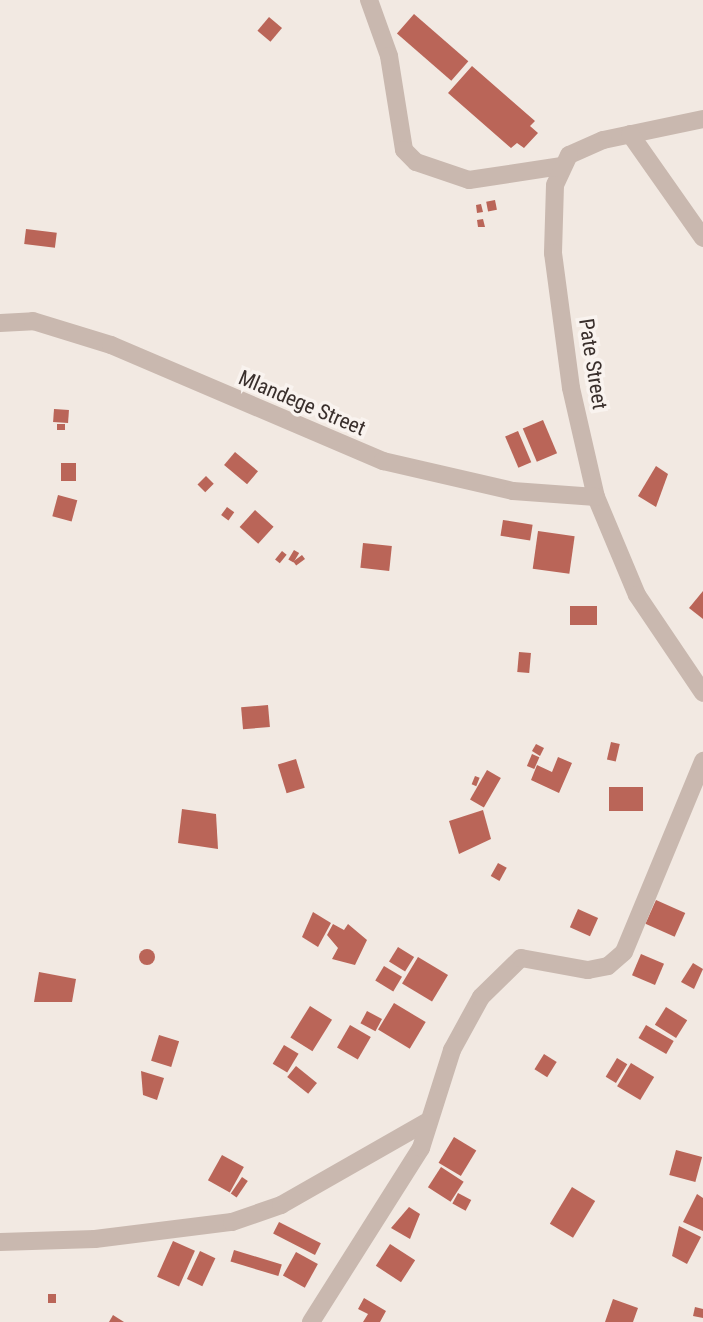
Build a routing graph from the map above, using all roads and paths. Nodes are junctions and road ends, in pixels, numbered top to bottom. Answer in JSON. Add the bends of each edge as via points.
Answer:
{"nodes":[{"id":1,"x":369,"y":0,"type":"edge"},
{"id":2,"x":703,"y":119,"type":"edge"},
{"id":3,"x":630,"y":134,"type":"junction"},
{"id":4,"x":562,"y":166,"type":"junction"},
{"id":5,"x":703,"y":238,"type":"edge"},
{"id":6,"x":0,"y":323,"type":"edge"},
{"id":7,"x":596,"y":497,"type":"junction"},
{"id":8,"x":703,"y":693,"type":"edge"},
{"id":9,"x":703,"y":761,"type":"edge"},
{"id":10,"x":428,"y":1121,"type":"junction"},
{"id":11,"x":0,"y":1242,"type":"edge"},
{"id":12,"x":311,"y":1322,"type":"edge"}],
"edges":[{"from":1,"to":4,"type":"street","via":[[389,56],[404,150],[415,162],[469,180]]},
{"from":2,"to":3,"type":"street"},
{"from":3,"to":4,"type":"street","via":[[580,149]]},
{"from":3,"to":5,"type":"street"},
{"from":4,"to":7,"type":"street","name":"Pate Street","via":[[553,253],[571,388]]},
{"from":6,"to":7,"type":"street","name":"Mlandege Street","via":[[33,321],[111,345],[308,434],[383,461],[513,491]]},
{"from":7,"to":8,"type":"street","name":"Pate Street","via":[[637,595]]},
{"from":9,"to":10,"type":"street","via":[[624,952],[608,966],[588,970],[533,956],[506,968],[462,1028]]},
{"from":10,"to":11,"type":"street","via":[[281,1205],[232,1222],[95,1239]]},
{"from":10,"to":12,"type":"street","via":[[404,1179]]}]}
